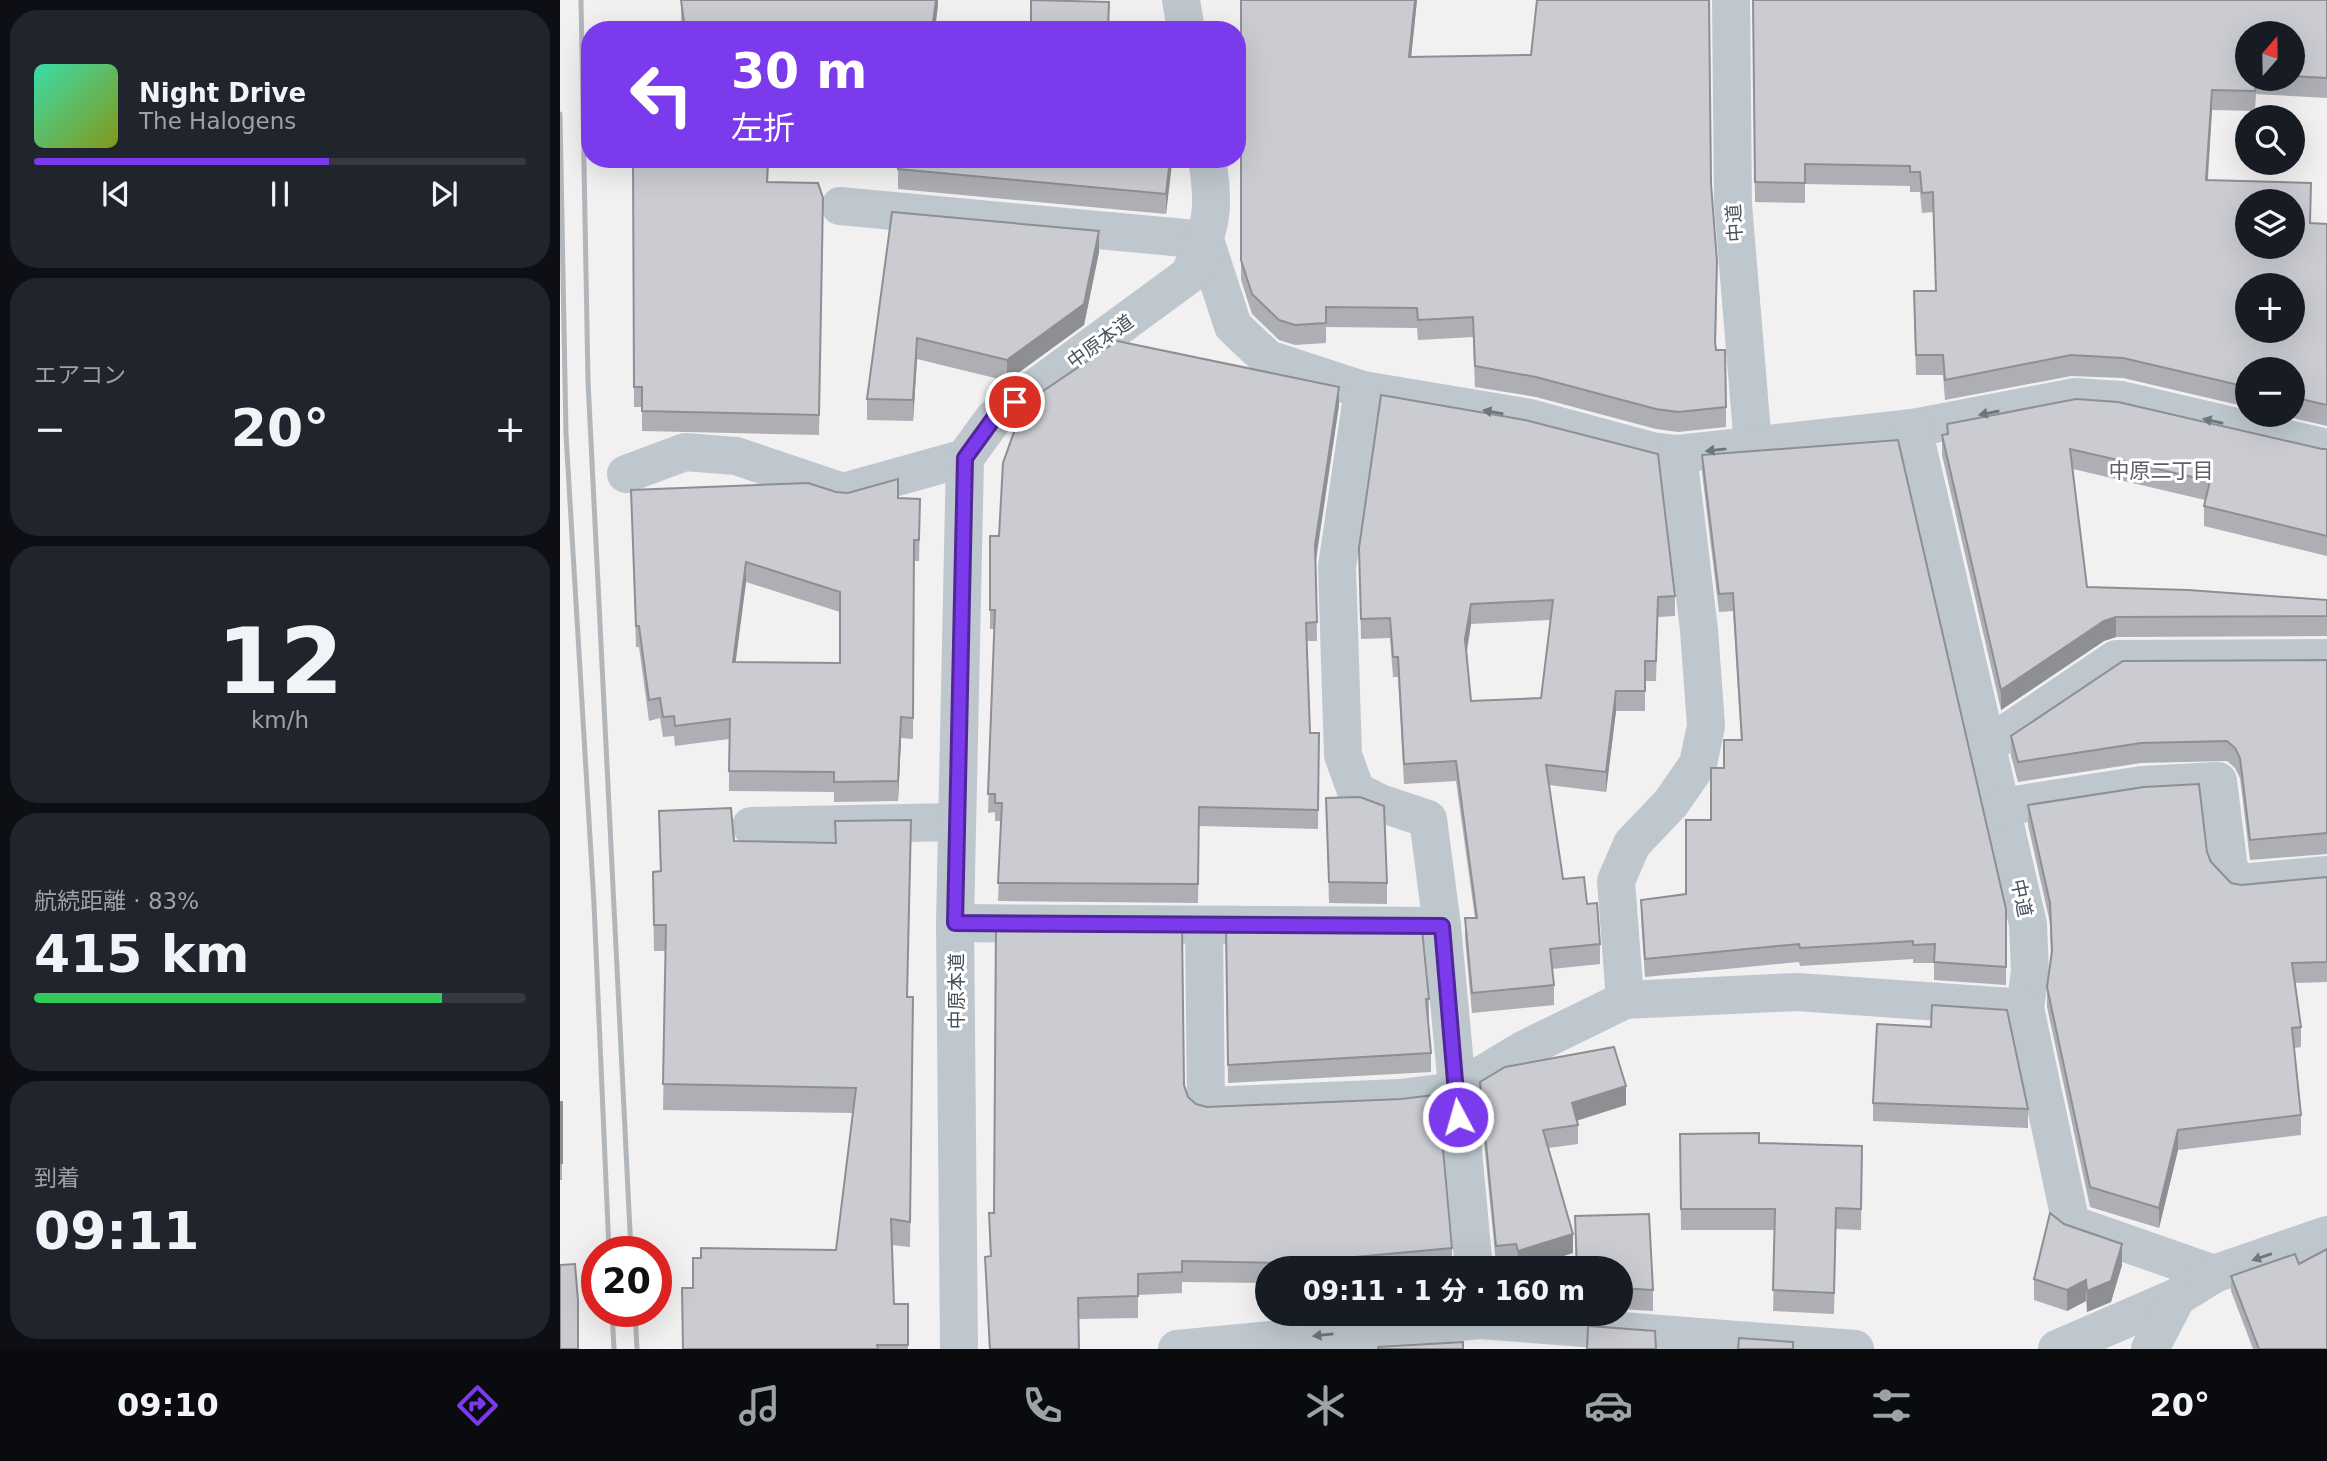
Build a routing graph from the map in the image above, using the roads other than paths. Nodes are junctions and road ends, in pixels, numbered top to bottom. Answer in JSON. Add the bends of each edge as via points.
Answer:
{"nodes":[{"id":1,"x":1180,"y":0,"type":"edge"},
{"id":2,"x":1731,"y":0,"type":"edge"},
{"id":3,"x":1184,"y":21,"type":"edge"},
{"id":4,"x":1208,"y":168,"type":"edge"},
{"id":5,"x":840,"y":206,"type":"dead end"},
{"id":6,"x":1205,"y":240,"type":"junction"},
{"id":7,"x":1363,"y":390,"type":"junction"},
{"id":8,"x":1913,"y":428,"type":"junction"},
{"id":9,"x":1753,"y":446,"type":"junction"},
{"id":10,"x":2327,"y":448,"type":"edge"},
{"id":11,"x":1678,"y":454,"type":"junction"},
{"id":12,"x":965,"y":458,"type":"junction"},
{"id":13,"x":626,"y":474,"type":"dead end"},
{"id":14,"x":2327,"y":659,"type":"edge"},
{"id":15,"x":1987,"y":746,"type":"junction"},
{"id":16,"x":2002,"y":807,"type":"junction"},
{"id":17,"x":957,"y":822,"type":"junction"},
{"id":18,"x":751,"y":826,"type":"dead end"},
{"id":19,"x":2327,"y":875,"type":"edge"},
{"id":20,"x":955,"y":923,"type":"junction"},
{"id":21,"x":1204,"y":926,"type":"junction"},
{"id":22,"x":1442,"y":926,"type":"junction"},
{"id":23,"x":1625,"y":1000,"type":"junction"},
{"id":24,"x":2025,"y":1008,"type":"junction"},
{"id":25,"x":1455,"y":1091,"type":"junction"},
{"id":26,"x":2327,"y":1235,"type":"edge"},
{"id":27,"x":1473,"y":1256,"type":"edge"},
{"id":28,"x":2214,"y":1274,"type":"junction"},
{"id":29,"x":2177,"y":1297,"type":"junction"},
{"id":30,"x":1480,"y":1328,"type":"edge"},
{"id":31,"x":959,"y":1349,"type":"edge"},
{"id":32,"x":1177,"y":1349,"type":"edge"},
{"id":33,"x":1855,"y":1349,"type":"edge"},
{"id":34,"x":2057,"y":1349,"type":"edge"},
{"id":35,"x":2150,"y":1349,"type":"edge"}],
"edges":[{"from":1,"to":3,"type":"street"},
{"from":2,"to":9,"type":"street","name":"中道","via":[[1732,204]]},
{"from":4,"to":6,"type":"street","name":"中原本道","via":[[1214,201]]},
{"from":5,"to":6,"type":"street"},
{"from":6,"to":7,"type":"street","via":[[1233,327],[1268,359]]},
{"from":6,"to":12,"type":"street","name":"中原本道","via":[[1189,275],[994,418]]},
{"from":11,"to":7,"type":"street","one_way":true,"via":[[1530,418]]},
{"from":7,"to":22,"type":"street","via":[[1337,567],[1343,755],[1356,791],[1428,819]]},
{"from":8,"to":9,"type":"street"},
{"from":10,"to":8,"type":"street","one_way":true,"via":[[2121,400],[2075,397]]},
{"from":8,"to":15,"type":"street","name":"中道"},
{"from":9,"to":11,"type":"street","one_way":true},
{"from":11,"to":23,"type":"street","via":[[1706,726],[1698,764],[1671,803],[1632,844],[1616,881]]},
{"from":12,"to":13,"type":"street","via":[[843,492],[736,456],[685,452]]},
{"from":12,"to":17,"type":"street","name":"中原本道"},
{"from":14,"to":15,"type":"street","via":[[2116,659]]},
{"from":15,"to":16,"type":"street","name":"中道"},
{"from":16,"to":19,"type":"street","via":[[2142,785],[2218,781],[2229,870],[2240,883]]},
{"from":16,"to":24,"type":"street","name":"中道","via":[[2028,924],[2030,972]]},
{"from":17,"to":18,"type":"street"},
{"from":17,"to":20,"type":"street","name":"中原本道"},
{"from":20,"to":21,"type":"street"},
{"from":20,"to":31,"type":"street","name":"中原本道"},
{"from":21,"to":22,"type":"street"},
{"from":21,"to":25,"type":"street","via":[[1206,1106],[1400,1098]]},
{"from":22,"to":25,"type":"street"},
{"from":23,"to":24,"type":"street","via":[[1797,992]]},
{"from":23,"to":25,"type":"street","via":[[1522,1050]]},
{"from":24,"to":28,"type":"street","name":"中道","via":[[2071,1224]]},
{"from":25,"to":27,"type":"street"},
{"from":26,"to":28,"type":"street","one_way":true},
{"from":28,"to":29,"type":"street"},
{"from":29,"to":34,"type":"street"},
{"from":29,"to":35,"type":"street"},
{"from":30,"to":32,"type":"street","one_way":true},
{"from":30,"to":33,"type":"street"}]}
